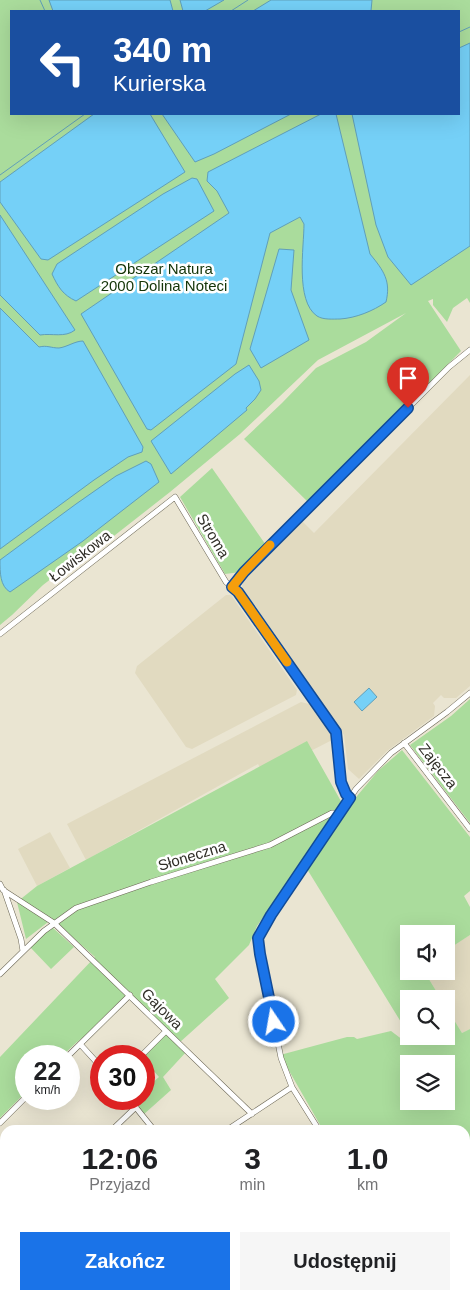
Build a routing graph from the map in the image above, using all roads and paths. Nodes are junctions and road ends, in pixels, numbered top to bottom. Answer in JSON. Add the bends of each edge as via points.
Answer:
{"nodes":[{"id":1,"x":470,"y":350,"type":"edge"},
{"id":2,"x":175,"y":497,"type":"joint"},
{"id":3,"x":232,"y":587,"type":"junction"},
{"id":4,"x":0,"y":634,"type":"edge"},
{"id":5,"x":470,"y":693,"type":"edge"},
{"id":6,"x":404,"y":743,"type":"junction"},
{"id":7,"x":350,"y":798,"type":"junction"},
{"id":8,"x":339,"y":813,"type":"junction"},
{"id":9,"x":470,"y":829,"type":"edge"},
{"id":10,"x":0,"y":884,"type":"edge"},
{"id":11,"x":4,"y":890,"type":"junction"},
{"id":12,"x":54,"y":923,"type":"junction"},
{"id":13,"x":23,"y":951,"type":"junction"},
{"id":14,"x":0,"y":974,"type":"edge"},
{"id":15,"x":130,"y":995,"type":"junction"},
{"id":16,"x":166,"y":1031,"type":"junction"},
{"id":17,"x":80,"y":1044,"type":"joint"},
{"id":18,"x":152,"y":1045,"type":"edge"},
{"id":19,"x":90,"y":1055,"type":"edge"},
{"id":20,"x":292,"y":1087,"type":"junction"},
{"id":21,"x":15,"y":1108,"type":"edge"},
{"id":22,"x":133,"y":1110,"type":"edge"},
{"id":23,"x":138,"y":1110,"type":"edge"},
{"id":24,"x":252,"y":1114,"type":"junction"},
{"id":25,"x":0,"y":1123,"type":"edge"},
{"id":26,"x":117,"y":1125,"type":"edge"},
{"id":27,"x":150,"y":1125,"type":"edge"},
{"id":28,"x":235,"y":1125,"type":"edge"},
{"id":29,"x":316,"y":1125,"type":"edge"}],
"edges":[{"from":1,"to":3,"type":"street","via":[[449,367]]},
{"from":2,"to":3,"type":"street","name":"Stroma"},
{"from":2,"to":4,"type":"street","name":"Łowiskowa"},
{"from":3,"to":7,"type":"street","name":"Stroma","via":[[336,732],[341,782]]},
{"from":5,"to":6,"type":"street"},
{"from":6,"to":7,"type":"street"},
{"from":6,"to":9,"type":"street","name":"Zajęcza"},
{"from":7,"to":8,"type":"street"},
{"from":8,"to":12,"type":"street","name":"Słoneczna","via":[[332,813],[270,845],[76,908]]},
{"from":8,"to":20,"type":"street","via":[[258,938],[281,1058]]},
{"from":10,"to":11,"type":"street"},
{"from":11,"to":12,"type":"street"},
{"from":11,"to":13,"type":"street"},
{"from":12,"to":13,"type":"street","name":"Słoneczna"},
{"from":12,"to":15,"type":"street","name":"Gajowa"},
{"from":13,"to":14,"type":"street","name":"Słoneczna"},
{"from":15,"to":16,"type":"street","name":"Gajowa"},
{"from":15,"to":17,"type":"street"},
{"from":16,"to":18,"type":"street"},
{"from":16,"to":24,"type":"street","name":"Gajowa"},
{"from":17,"to":19,"type":"street"},
{"from":20,"to":24,"type":"street"},
{"from":20,"to":29,"type":"street"},
{"from":21,"to":25,"type":"street"},
{"from":22,"to":26,"type":"street"},
{"from":23,"to":27,"type":"street"},
{"from":24,"to":28,"type":"street"}]}
